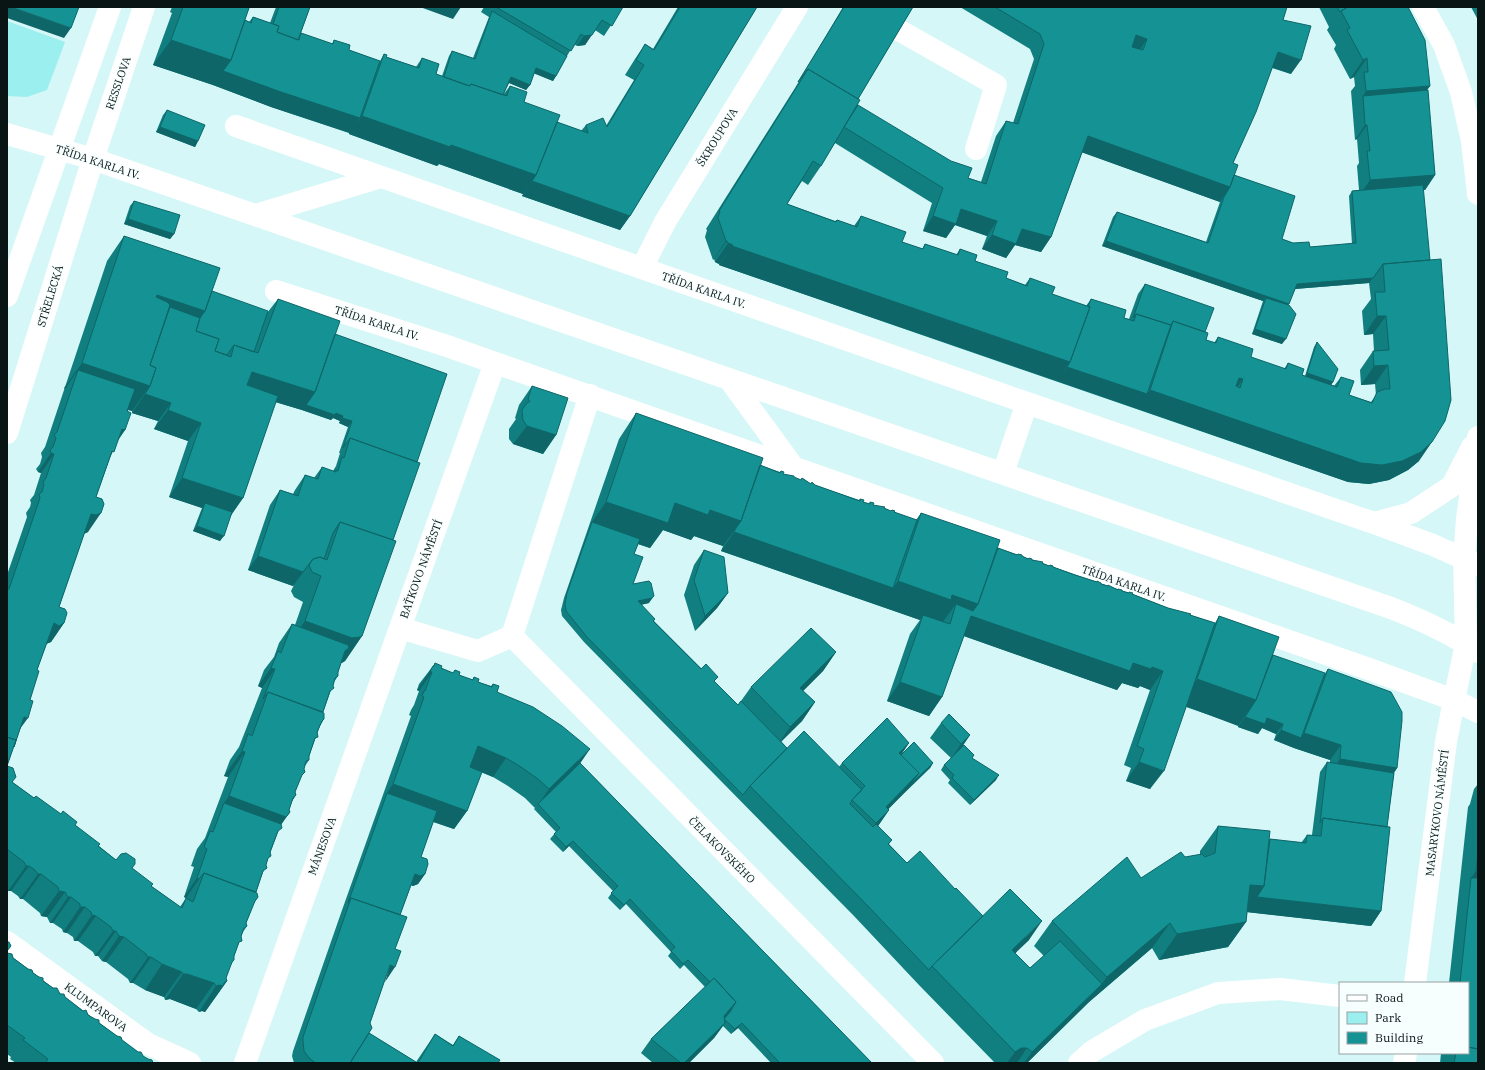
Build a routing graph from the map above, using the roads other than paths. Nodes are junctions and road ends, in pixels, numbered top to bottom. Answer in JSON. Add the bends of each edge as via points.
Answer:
{"nodes":[{"id":1,"x":110,"y":7,"type":"edge"},
{"id":2,"x":144,"y":7,"type":"edge"},
{"id":3,"x":797,"y":7,"type":"edge"},
{"id":4,"x":858,"y":7,"type":"edge"},
{"id":5,"x":1423,"y":7,"type":"edge"},
{"id":6,"x":236,"y":126,"type":"dead end"},
{"id":7,"x":7,"y":134,"type":"edge"},
{"id":8,"x":59,"y":149,"type":"junction"},
{"id":9,"x":976,"y":149,"type":"dead end"},
{"id":10,"x":93,"y":159,"type":"junction"},
{"id":11,"x":381,"y":177,"type":"junction"},
{"id":12,"x":1478,"y":194,"type":"edge"},
{"id":13,"x":256,"y":215,"type":"junction"},
{"id":14,"x":642,"y":268,"type":"junction"},
{"id":15,"x":276,"y":290,"type":"dead end"},
{"id":16,"x":7,"y":296,"type":"edge"},
{"id":17,"x":495,"y":363,"type":"junction"},
{"id":18,"x":729,"y":379,"type":"junction"},
{"id":19,"x":590,"y":396,"type":"junction"},
{"id":20,"x":1027,"y":403,"type":"junction"},
{"id":21,"x":7,"y":433,"type":"edge"},
{"id":22,"x":1478,"y":436,"type":"edge"},
{"id":23,"x":794,"y":468,"type":"junction"},
{"id":24,"x":1003,"y":474,"type":"junction"},
{"id":25,"x":1374,"y":523,"type":"junction"},
{"id":26,"x":1471,"y":562,"type":"edge"},
{"id":27,"x":400,"y":628,"type":"junction"},
{"id":28,"x":512,"y":636,"type":"junction"},
{"id":29,"x":1474,"y":652,"type":"edge"},
{"id":30,"x":1454,"y":700,"type":"junction"},
{"id":31,"x":1478,"y":712,"type":"edge"},
{"id":32,"x":7,"y":942,"type":"edge"},
{"id":33,"x":1415,"y":982,"type":"edge"},
{"id":34,"x":1339,"y":996,"type":"edge"},
{"id":35,"x":190,"y":1063,"type":"edge"},
{"id":36,"x":245,"y":1063,"type":"edge"},
{"id":37,"x":933,"y":1063,"type":"edge"},
{"id":38,"x":1079,"y":1063,"type":"edge"}],
"edges":[{"from":1,"to":8,"type":"street"},
{"from":2,"to":10,"type":"street","name":"RESSLOVA"},
{"from":3,"to":14,"type":"street","name":"ŠKROUPOVA","via":[[665,222]]},
{"from":4,"to":9,"type":"street","via":[[996,86]]},
{"from":5,"to":12,"type":"street","via":[[1444,45],[1461,92],[1472,141]]},
{"from":6,"to":11,"type":"street","name":"TŘÍDA KARLA IV."},
{"from":7,"to":8,"type":"street","name":"TŘÍDA KARLA IV."},
{"from":8,"to":10,"type":"street","name":"TŘÍDA KARLA IV."},
{"from":8,"to":16,"type":"street"},
{"from":10,"to":13,"type":"street","name":"TŘÍDA KARLA IV."},
{"from":10,"to":21,"type":"street","name":"STŘELECKÁ"},
{"from":11,"to":13,"type":"street"},
{"from":11,"to":14,"type":"street","name":"TŘÍDA KARLA IV."},
{"from":13,"to":18,"type":"street","name":"TŘÍDA KARLA IV."},
{"from":14,"to":20,"type":"street","name":"TŘÍDA KARLA IV."},
{"from":15,"to":17,"type":"street","name":"TŘÍDA KARLA IV."},
{"from":17,"to":19,"type":"street","name":"TŘÍDA KARLA IV."},
{"from":17,"to":27,"type":"street","name":"BAŤKOVO NÁMĚSTÍ"},
{"from":18,"to":23,"type":"street"},
{"from":18,"to":24,"type":"street","name":"TŘÍDA KARLA IV."},
{"from":19,"to":23,"type":"street","name":"TŘÍDA KARLA IV."},
{"from":19,"to":28,"type":"street"},
{"from":20,"to":24,"type":"street"},
{"from":20,"to":25,"type":"street","name":"TŘÍDA KARLA IV."},
{"from":22,"to":25,"type":"street","via":[[1452,486],[1411,512]]},
{"from":22,"to":26,"type":"street","name":"MASARYKOVO NÁMĚSTÍ","via":[[1468,519]]},
{"from":23,"to":30,"type":"street","name":"TŘÍDA KARLA IV."},
{"from":24,"to":29,"type":"street","name":"TŘÍDA KARLA IV.","via":[[1391,608],[1427,622]]},
{"from":25,"to":26,"type":"street","name":"TŘÍDA KARLA IV."},
{"from":26,"to":29,"type":"street","name":"MASARYKOVO NÁMĚSTÍ"},
{"from":27,"to":28,"type":"street","name":"BAŤKOVO NÁMĚSTÍ","via":[[478,651]]},
{"from":27,"to":36,"type":"street","name":"MÁNESOVA"},
{"from":28,"to":37,"type":"street","name":"ČELAKOVSKÉHO"},
{"from":29,"to":30,"type":"street","name":"MASARYKOVO NÁMĚSTÍ"},
{"from":30,"to":31,"type":"street","name":"TŘÍDA KARLA IV."},
{"from":30,"to":33,"type":"street","name":"MASARYKOVO NÁMĚSTÍ","via":[[1446,742]]},
{"from":32,"to":35,"type":"street","name":"KLUMPAROVA","via":[[148,1044]]},
{"from":34,"to":38,"type":"street","via":[[1280,989],[1218,993],[1145,1020],[1091,1052]]}]}
